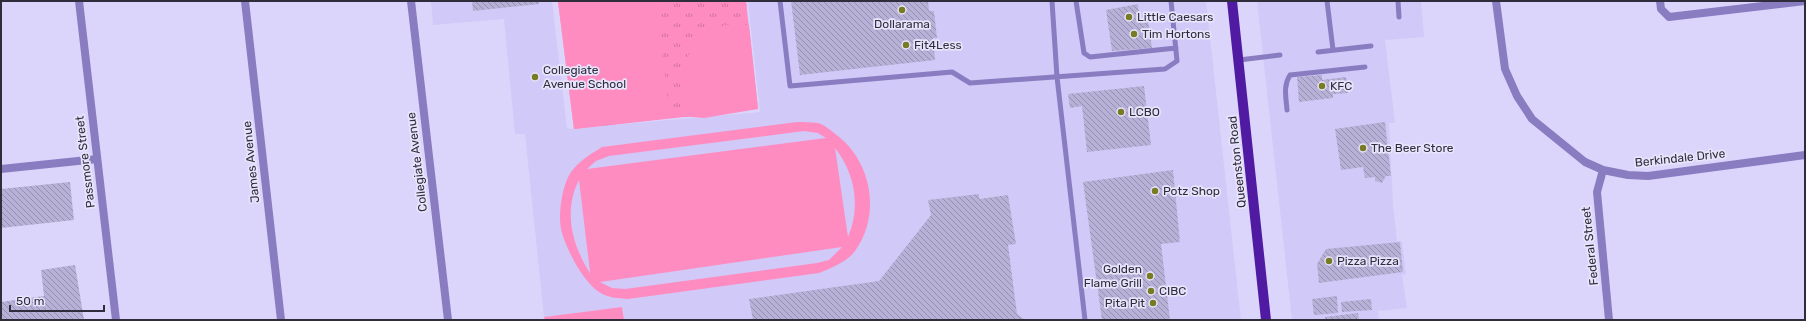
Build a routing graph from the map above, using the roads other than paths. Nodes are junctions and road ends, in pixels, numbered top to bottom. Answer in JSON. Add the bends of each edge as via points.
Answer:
{"nodes":[{"id":1,"x":79,"y":1,"type":"edge"},
{"id":2,"x":245,"y":1,"type":"edge"},
{"id":3,"x":411,"y":1,"type":"edge"},
{"id":4,"x":780,"y":1,"type":"edge"},
{"id":5,"x":1052,"y":1,"type":"edge"},
{"id":6,"x":1076,"y":1,"type":"edge"},
{"id":7,"x":1171,"y":1,"type":"edge"},
{"id":8,"x":1232,"y":1,"type":"edge"},
{"id":9,"x":1327,"y":1,"type":"edge"},
{"id":10,"x":1398,"y":1,"type":"edge"},
{"id":11,"x":1496,"y":1,"type":"edge"},
{"id":12,"x":1660,"y":1,"type":"edge"},
{"id":13,"x":1805,"y":2,"type":"edge"},
{"id":14,"x":1400,"y":16,"type":"dead end"},
{"id":15,"x":1371,"y":46,"type":"dead end"},
{"id":16,"x":1176,"y":48,"type":"junction"},
{"id":17,"x":1333,"y":50,"type":"junction"},
{"id":18,"x":1318,"y":52,"type":"dead end"},
{"id":19,"x":1280,"y":55,"type":"dead end"},
{"id":20,"x":1238,"y":60,"type":"junction"},
{"id":21,"x":1365,"y":67,"type":"dead end"},
{"id":22,"x":1057,"y":77,"type":"junction"},
{"id":23,"x":1288,"y":110,"type":"dead end"},
{"id":24,"x":1805,"y":155,"type":"edge"},
{"id":25,"x":97,"y":159,"type":"junction"},
{"id":26,"x":1,"y":169,"type":"edge"},
{"id":27,"x":1603,"y":170,"type":"junction"},
{"id":28,"x":116,"y":320,"type":"edge"},
{"id":29,"x":281,"y":320,"type":"edge"},
{"id":30,"x":448,"y":320,"type":"edge"},
{"id":31,"x":1085,"y":320,"type":"edge"},
{"id":32,"x":1266,"y":320,"type":"edge"},
{"id":33,"x":1609,"y":320,"type":"edge"}],
"edges":[{"from":1,"to":25,"type":"street","name":"Passmore Street"},
{"from":2,"to":29,"type":"street","name":"James Avenue"},
{"from":3,"to":30,"type":"street","name":"Collegiate Avenue"},
{"from":4,"to":22,"type":"lane","via":[[790,86],[952,72],[970,83]]},
{"from":5,"to":22,"type":"lane"},
{"from":6,"to":16,"type":"lane","via":[[1081,46],[1084,53],[1090,57]]},
{"from":7,"to":16,"type":"lane"},
{"from":8,"to":20,"type":"main road","name":"Queenston Road"},
{"from":9,"to":17,"type":"lane"},
{"from":10,"to":14,"type":"lane"},
{"from":11,"to":27,"type":"street","name":"Berkindale Drive","via":[[1505,69],[1517,96],[1532,119],[1554,138],[1585,162]]},
{"from":12,"to":13,"type":"street","via":[[1661,9],[1669,17]]},
{"from":15,"to":17,"type":"lane"},
{"from":16,"to":22,"type":"lane","via":[[1177,61],[1165,70]]},
{"from":17,"to":18,"type":"lane"},
{"from":19,"to":20,"type":"lane"},
{"from":20,"to":32,"type":"main road","name":"Queenston Road"},
{"from":21,"to":23,"type":"lane","via":[[1290,75],[1285,88]]},
{"from":22,"to":31,"type":"lane"},
{"from":24,"to":27,"type":"street","name":"Berkindale Drive","via":[[1648,176],[1628,176]]},
{"from":25,"to":26,"type":"street"},
{"from":25,"to":28,"type":"street","name":"Passmore Street"},
{"from":27,"to":33,"type":"street","name":"Federal Street","via":[[1596,192]]}]}
